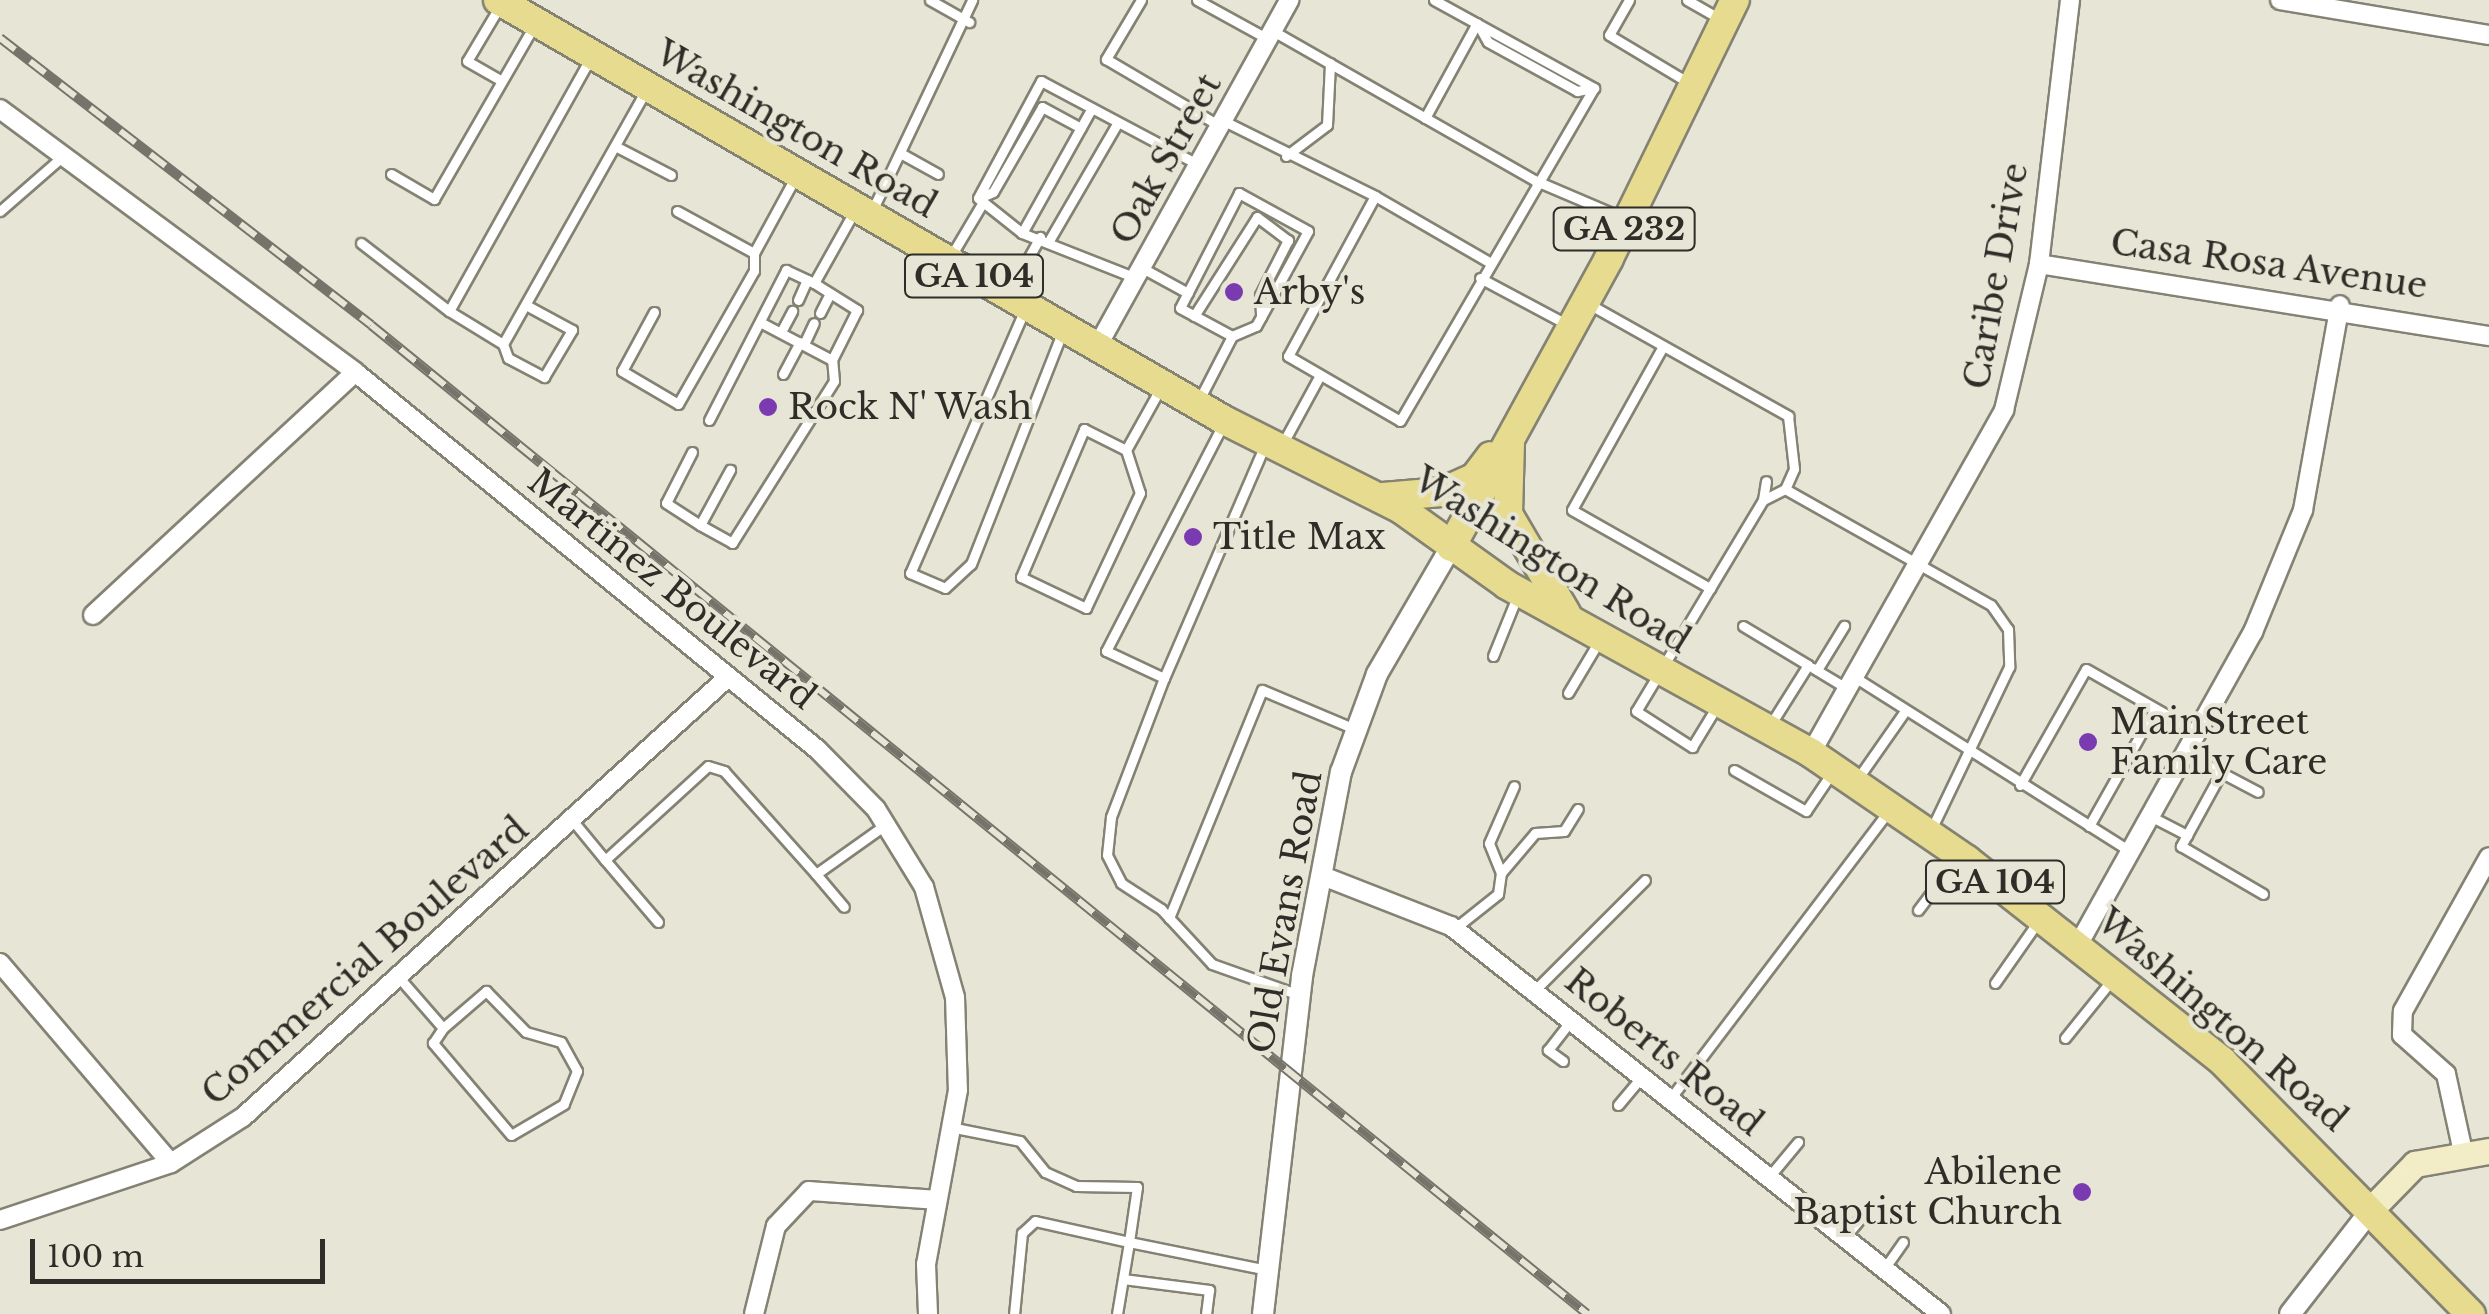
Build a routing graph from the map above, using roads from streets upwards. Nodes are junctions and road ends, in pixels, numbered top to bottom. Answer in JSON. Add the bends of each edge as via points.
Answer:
{"nodes":[{"id":1,"x":1290,"y":0,"type":"edge"},
{"id":2,"x":2070,"y":0,"type":"edge"},
{"id":3,"x":2280,"y":0,"type":"edge"},
{"id":4,"x":500,"y":1,"type":"edge"},
{"id":5,"x":1730,"y":10,"type":"edge"},
{"id":6,"x":2489,"y":35,"type":"edge"},
{"id":7,"x":0,"y":108,"type":"edge"},
{"id":8,"x":2039,"y":264,"type":"junction"},
{"id":9,"x":2340,"y":305,"type":"junction"},
{"id":10,"x":2489,"y":336,"type":"edge"},
{"id":11,"x":1097,"y":347,"type":"junction"},
{"id":12,"x":355,"y":372,"type":"junction"},
{"id":13,"x":1510,"y":431,"type":"junction"},
{"id":14,"x":1378,"y":497,"type":"junction"},
{"id":15,"x":1452,"y":547,"type":"junction"},
{"id":16,"x":93,"y":615,"type":"dead end"},
{"id":17,"x":1571,"y":621,"type":"junction"},
{"id":18,"x":728,"y":677,"type":"junction"},
{"id":19,"x":1811,"y":753,"type":"junction"},
{"id":20,"x":2489,"y":856,"type":"edge"},
{"id":21,"x":1324,"y":877,"type":"junction"},
{"id":22,"x":2078,"y":945,"type":"junction"},
{"id":23,"x":0,"y":964,"type":"edge"},
{"id":24,"x":2476,"y":1151,"type":"edge"},
{"id":25,"x":171,"y":1162,"type":"junction"},
{"id":26,"x":937,"y":1200,"type":"junction"},
{"id":27,"x":2374,"y":1206,"type":"junction"},
{"id":28,"x":0,"y":1220,"type":"edge"},
{"id":29,"x":1932,"y":1311,"type":"edge"},
{"id":30,"x":754,"y":1314,"type":"edge"},
{"id":31,"x":928,"y":1314,"type":"edge"},
{"id":32,"x":1263,"y":1314,"type":"edge"},
{"id":33,"x":2290,"y":1314,"type":"edge"},
{"id":34,"x":2471,"y":1314,"type":"edge"}],
"edges":[{"from":1,"to":11,"type":"street","name":"Oak Street"},
{"from":2,"to":8,"type":"street","name":"Caribe Drive"},
{"from":3,"to":6,"type":"street"},
{"from":4,"to":11,"type":"main road","name":"Washington Road","number":"GA 104"},
{"from":5,"to":13,"type":"main road","number":"GA 232","via":[[1628,220]]},
{"from":7,"to":12,"type":"street","name":"Martinez Boulevard"},
{"from":8,"to":9,"type":"street","name":"Casa Rosa Avenue"},
{"from":8,"to":19,"type":"street","name":"Caribe Drive","via":[[2004,410],[1922,566]]},
{"from":9,"to":10,"type":"street","name":"Casa Rosa Avenue"},
{"from":9,"to":22,"type":"street","via":[[2303,510],[2253,632]]},
{"from":11,"to":14,"type":"main road","name":"Washington Road","number":"GA 104"},
{"from":12,"to":16,"type":"street"},
{"from":12,"to":18,"type":"street","name":"Martinez Boulevard"},
{"from":13,"to":14,"type":"main road","via":[[1474,477],[1417,498]]},
{"from":13,"to":15,"type":"main road","number":"GA 232"},
{"from":13,"to":17,"type":"main road","via":[[1508,514]]},
{"from":14,"to":15,"type":"main road","name":"Washington Road","number":"GA 104"},
{"from":15,"to":17,"type":"main road","name":"Washington Road","number":"GA 104"},
{"from":15,"to":21,"type":"street","name":"Old Evans Road","via":[[1420,589],[1356,729]]},
{"from":17,"to":19,"type":"main road","name":"Washington Road","number":"GA 104"},
{"from":18,"to":25,"type":"street","name":"Commercial Boulevard","via":[[402,981],[243,1117]]},
{"from":18,"to":26,"type":"street","name":"Martinez Boulevard","via":[[838,767],[888,824],[924,886],[952,974],[959,1054]]},
{"from":19,"to":22,"type":"main road","name":"Washington Road","number":"GA 104"},
{"from":20,"to":24,"type":"street","via":[[2402,1012],[2402,1035],[2446,1074]]},
{"from":21,"to":29,"type":"street","name":"Roberts Road","via":[[1454,929]]},
{"from":21,"to":32,"type":"street","name":"Old Evans Road","via":[[1299,995]]},
{"from":22,"to":27,"type":"main road","name":"Washington Road","number":"GA 104"},
{"from":23,"to":25,"type":"street"},
{"from":24,"to":27,"type":"main road","via":[[2415,1164]]},
{"from":25,"to":28,"type":"street","name":"Commercial Boulevard"},
{"from":26,"to":30,"type":"street","via":[[809,1191],[776,1226]]},
{"from":26,"to":31,"type":"street","name":"Martinez Boulevard"},
{"from":27,"to":33,"type":"street"},
{"from":27,"to":34,"type":"main road","name":"Washington Road","number":"GA 104"}]}
